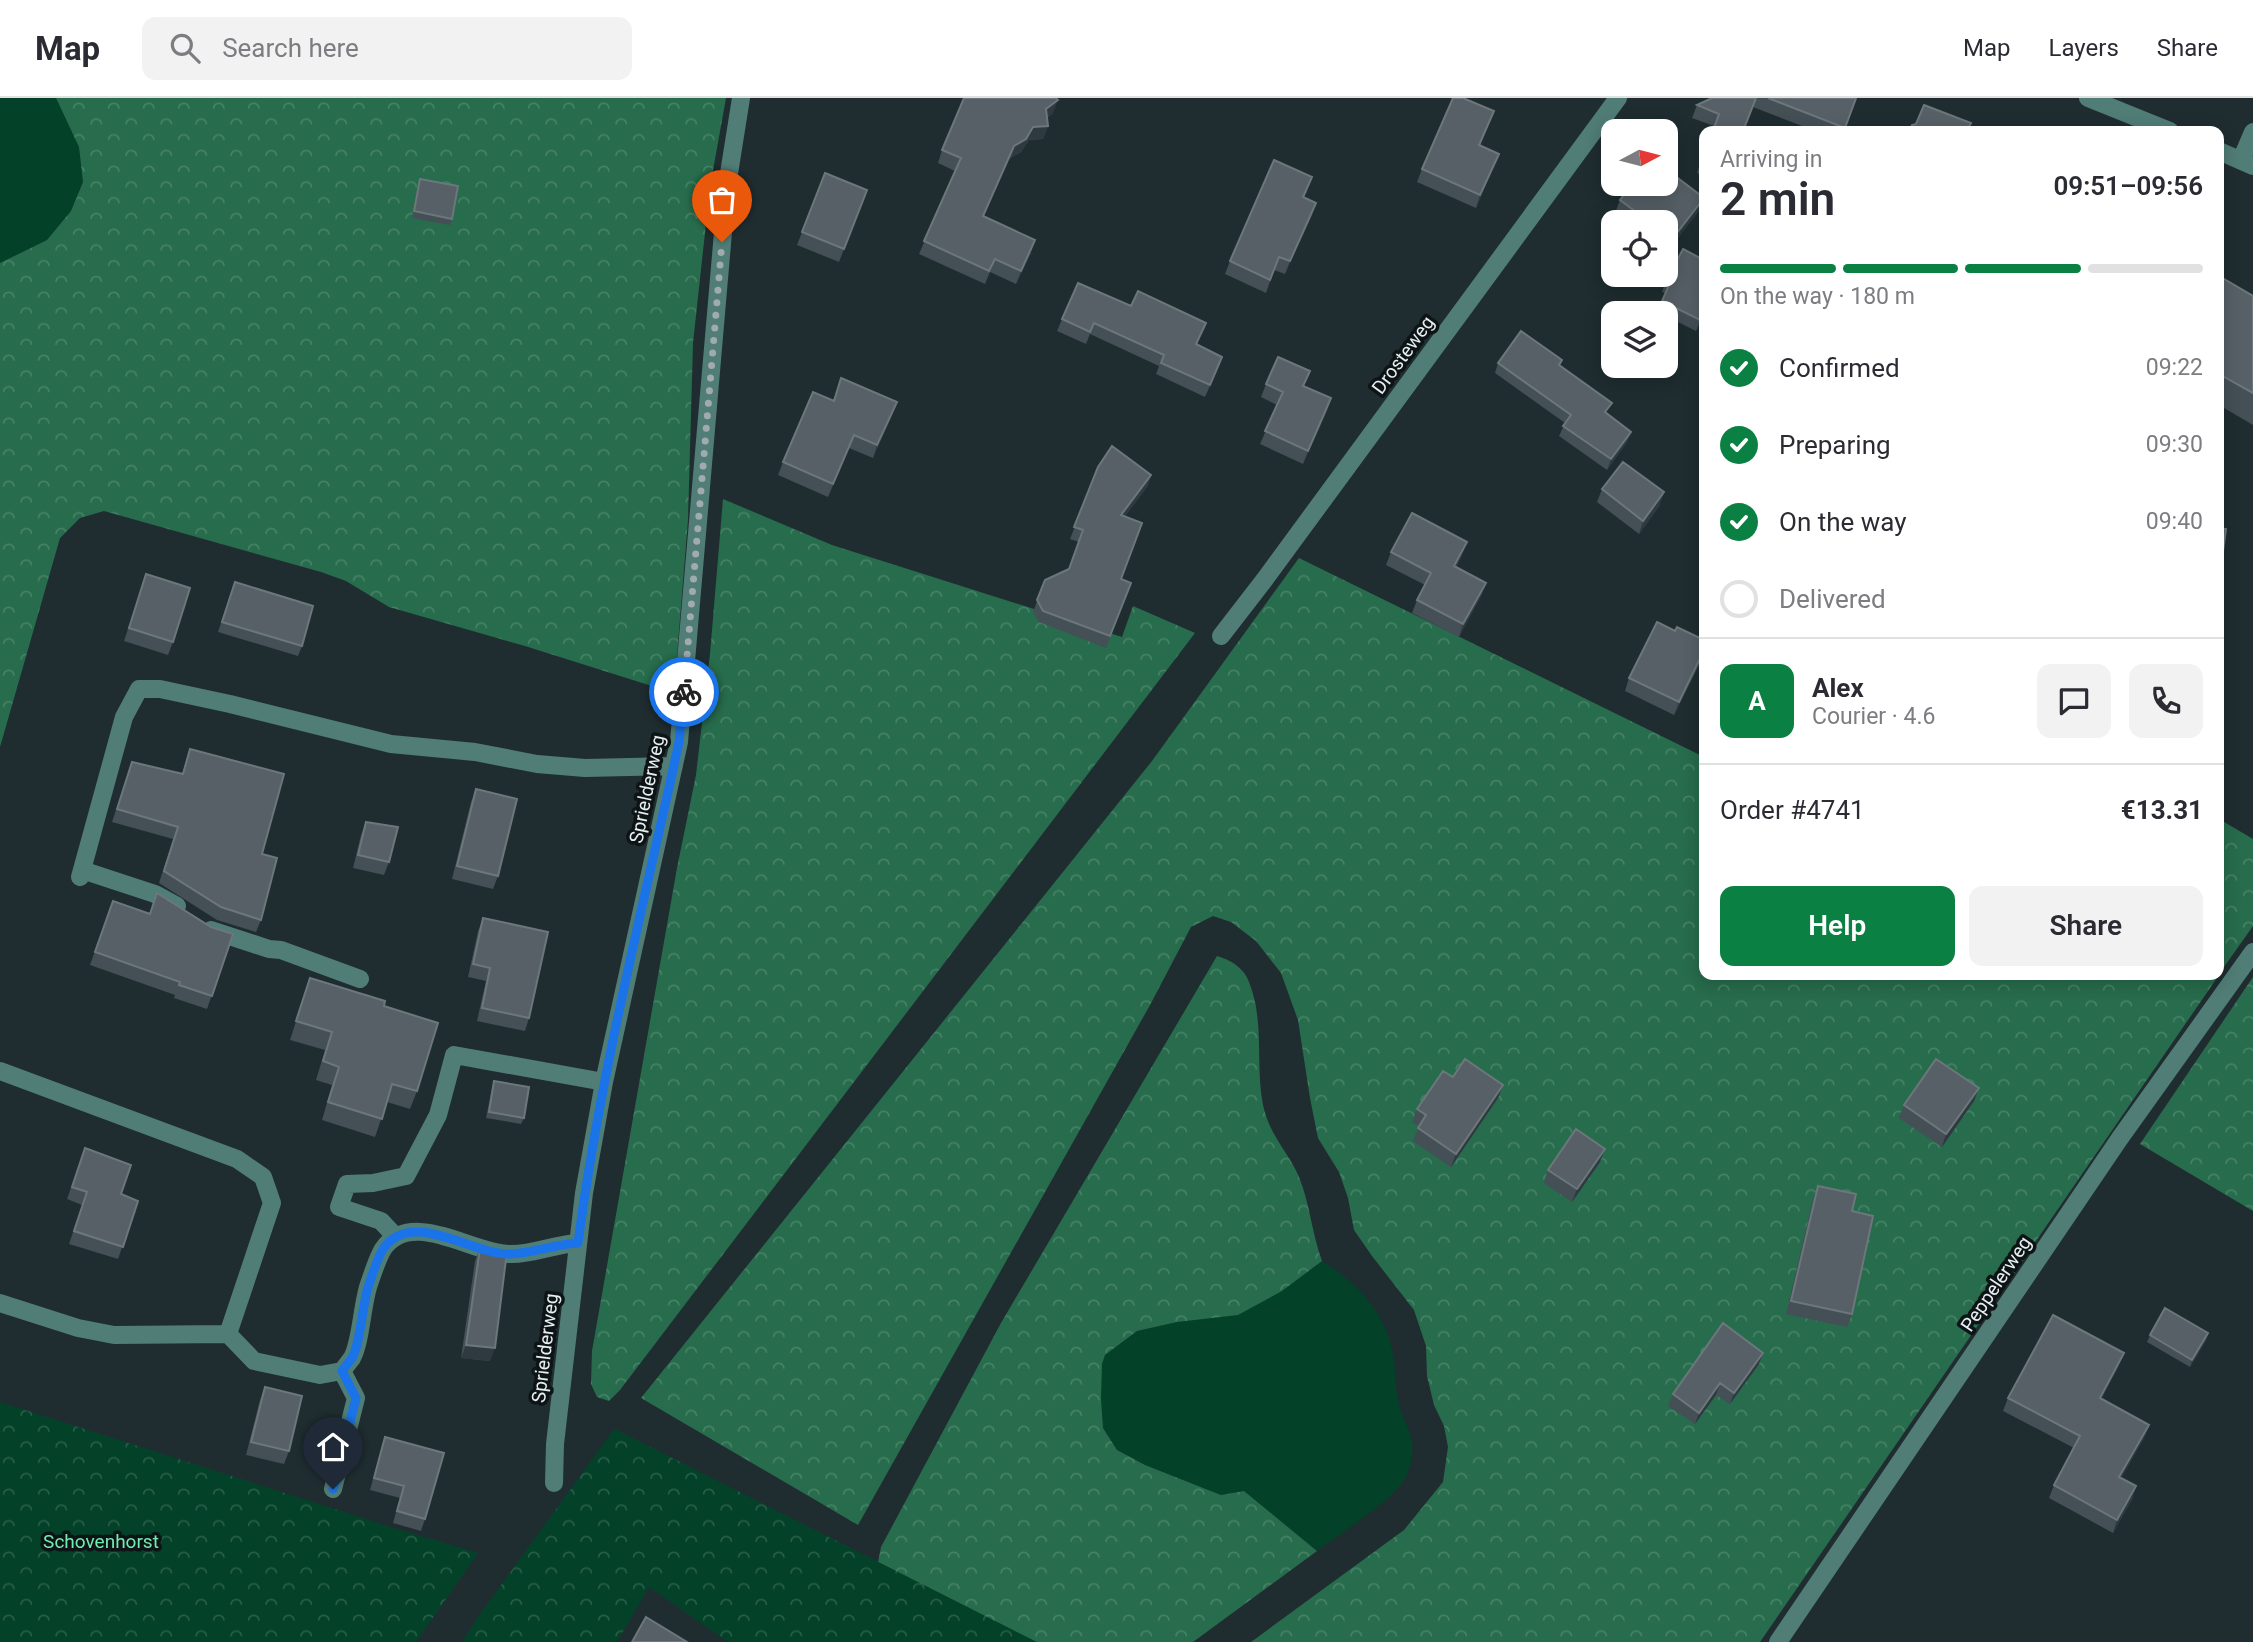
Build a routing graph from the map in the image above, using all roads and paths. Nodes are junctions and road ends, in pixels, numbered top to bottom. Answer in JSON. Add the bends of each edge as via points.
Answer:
{"nodes":[{"id":1,"x":741,"y":98,"type":"edge"},
{"id":2,"x":1618,"y":98,"type":"edge"},
{"id":3,"x":2088,"y":98,"type":"edge"},
{"id":4,"x":2158,"y":126,"type":"edge"},
{"id":5,"x":2253,"y":132,"type":"edge"},
{"id":6,"x":2224,"y":153,"type":"edge"},
{"id":7,"x":2247,"y":163,"type":"edge"},
{"id":8,"x":1221,"y":636,"type":"dead end"},
{"id":9,"x":674,"y":766,"type":"junction"},
{"id":10,"x":2253,"y":952,"type":"edge"},
{"id":11,"x":360,"y":979,"type":"dead end"},
{"id":12,"x":0,"y":1072,"type":"edge"},
{"id":13,"x":604,"y":1083,"type":"junction"},
{"id":14,"x":396,"y":1237,"type":"junction"},
{"id":15,"x":578,"y":1243,"type":"junction"},
{"id":16,"x":0,"y":1303,"type":"edge"},
{"id":17,"x":228,"y":1334,"type":"junction"},
{"id":18,"x":342,"y":1371,"type":"junction"},
{"id":19,"x":554,"y":1483,"type":"dead end"},
{"id":20,"x":333,"y":1489,"type":"dead end"},
{"id":21,"x":1779,"y":1642,"type":"edge"}],
"edges":[{"from":1,"to":9,"type":"street","name":"Sprielderweg","via":[[727,186]]},
{"from":2,"to":8,"type":"street","name":"Drosteweg"},
{"from":3,"to":4,"type":"street"},
{"from":5,"to":7,"type":"street"},
{"from":6,"to":7,"type":"street"},
{"from":9,"to":11,"type":"street","via":[[585,768],[391,744],[218,701],[139,689],[124,717],[81,874],[155,894],[212,930]]},
{"from":9,"to":13,"type":"street","name":"Sprielderweg"},
{"from":10,"to":21,"type":"street","name":"Peppelerweg","via":[[2120,1139]]},
{"from":12,"to":17,"type":"street","via":[[237,1159],[264,1177],[272,1203]]},
{"from":13,"to":14,"type":"street","via":[[454,1055],[438,1115],[406,1176],[347,1184],[339,1207],[381,1222]]},
{"from":13,"to":15,"type":"street","name":"Sprielderweg"},
{"from":14,"to":15,"type":"street","via":[[424,1231],[508,1254]]},
{"from":14,"to":18,"type":"street","via":[[384,1248],[368,1286],[353,1356]]},
{"from":15,"to":19,"type":"street","name":"Sprielderweg"},
{"from":16,"to":17,"type":"street","via":[[114,1335]]},
{"from":17,"to":18,"type":"street","via":[[254,1360],[320,1375]]},
{"from":18,"to":20,"type":"street","via":[[356,1398]]}]}
